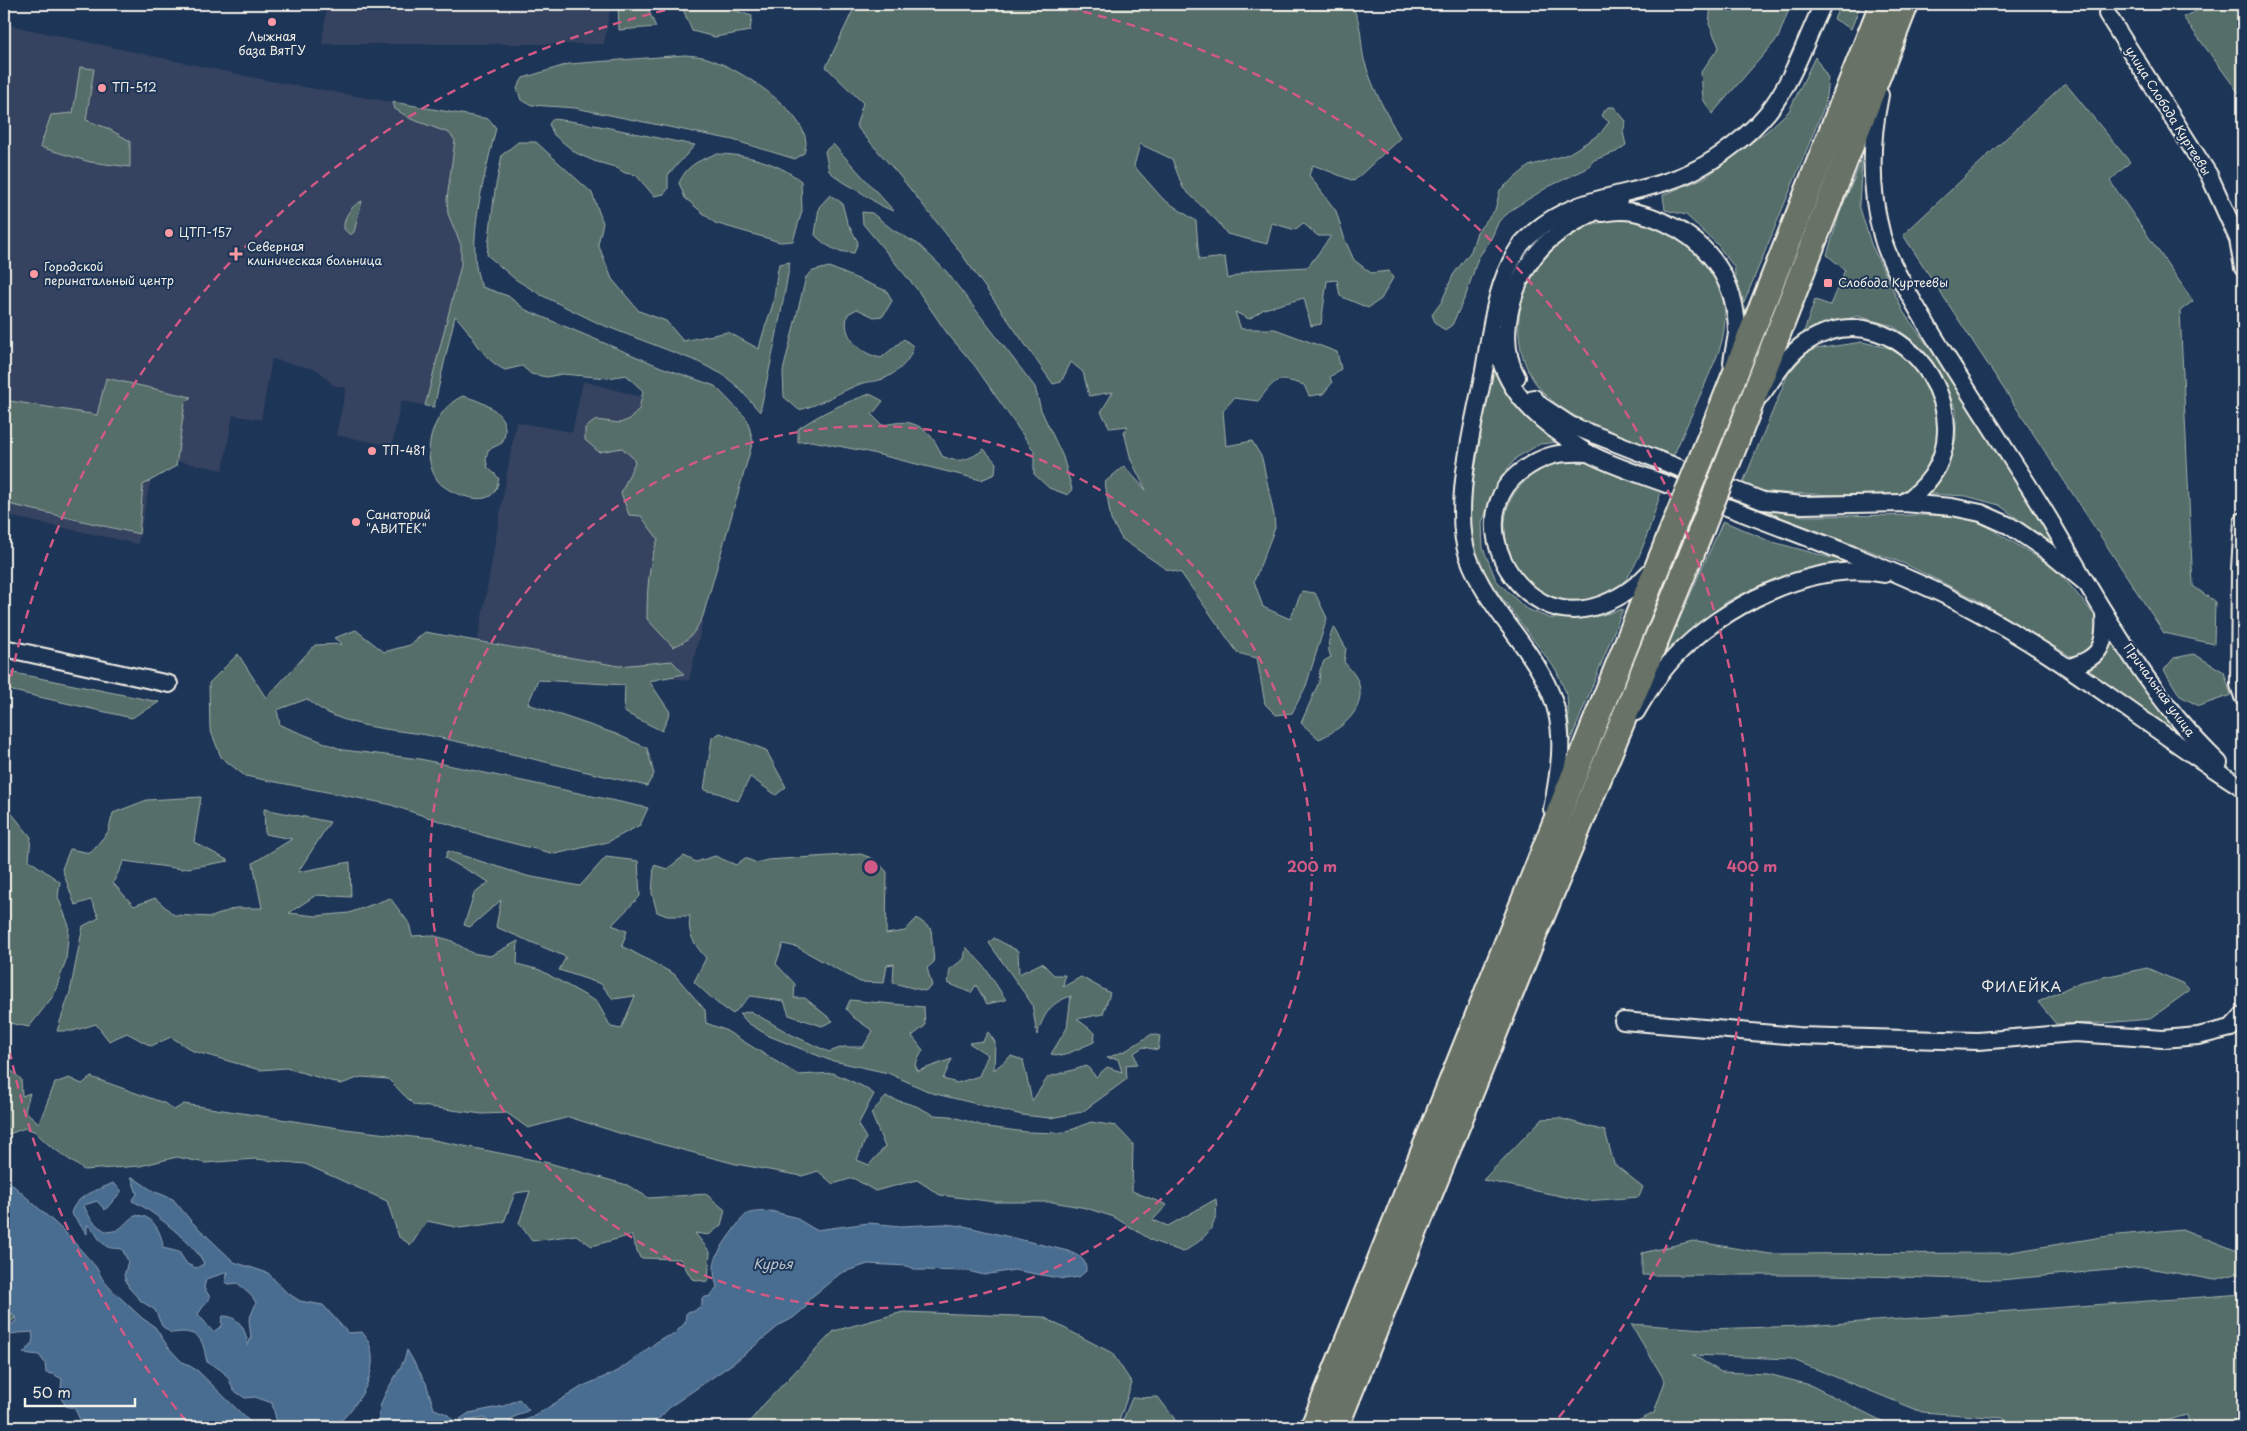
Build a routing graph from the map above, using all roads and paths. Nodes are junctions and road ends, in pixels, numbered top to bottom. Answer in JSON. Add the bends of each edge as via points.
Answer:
{"nodes":[{"id":1,"x":1823,"y":4,"type":"edge"},
{"id":2,"x":1882,"y":4,"type":"edge"},
{"id":3,"x":1906,"y":4,"type":"edge"},
{"id":4,"x":2107,"y":14,"type":"dead end"},
{"id":5,"x":1889,"y":48,"type":"junction"},
{"id":6,"x":1643,"y":188,"type":"junction"},
{"id":7,"x":1567,"y":227,"type":"junction"},
{"id":8,"x":2243,"y":268,"type":"edge"},
{"id":9,"x":1493,"y":316,"type":"junction"},
{"id":10,"x":1725,"y":402,"type":"junction"},
{"id":11,"x":1749,"y":411,"type":"junction"},
{"id":12,"x":1588,"y":453,"type":"junction"},
{"id":13,"x":1902,"y":503,"type":"junction"},
{"id":14,"x":2243,"y":520,"type":"edge"},
{"id":15,"x":1664,"y":551,"type":"junction"},
{"id":16,"x":1907,"y":579,"type":"junction"},
{"id":17,"x":2087,"y":584,"type":"junction"},
{"id":18,"x":2104,"y":612,"type":"junction"},
{"id":19,"x":4,"y":648,"type":"edge"},
{"id":20,"x":2069,"y":667,"type":"junction"},
{"id":21,"x":169,"y":684,"type":"dead end"},
{"id":22,"x":2243,"y":697,"type":"edge"},
{"id":23,"x":1599,"y":780,"type":"junction"},
{"id":24,"x":2243,"y":787,"type":"edge"},
{"id":25,"x":1540,"y":862,"type":"junction"},
{"id":26,"x":2243,"y":1015,"type":"edge"},
{"id":27,"x":1623,"y":1021,"type":"dead end"},
{"id":28,"x":1313,"y":1427,"type":"edge"},
{"id":29,"x":1336,"y":1427,"type":"edge"}],
"edges":[{"from":1,"to":6,"type":"street","via":[[1784,87],[1768,112],[1712,160],[1692,172]]},
{"from":2,"to":10,"type":"highway"},
{"from":3,"to":5,"type":"highway"},
{"from":4,"to":8,"type":"street","name":"улица Слобода Куртеевы","via":[[2209,175],[2238,239]]},
{"from":5,"to":11,"type":"highway"},
{"from":5,"to":17,"type":"street","name":"Причальная улица","via":[[1872,131],[1875,202],[1883,238],[1924,320]]},
{"from":6,"to":7,"type":"street"},
{"from":6,"to":9,"type":"street","via":[[1588,202],[1548,219],[1521,244],[1503,276]]},
{"from":7,"to":10,"type":"street","via":[[1604,213],[1626,210],[1678,228],[1705,249],[1726,278],[1735,314],[1737,334]]},
{"from":7,"to":13,"type":"street","via":[[1544,245],[1526,270],[1514,296],[1507,335],[1511,365],[1540,405],[1570,425],[1763,501],[1803,505]]},
{"from":9,"to":12,"type":"street","via":[[1497,355],[1529,410]]},
{"from":9,"to":25,"type":"street","via":[[1468,447],[1462,525],[1467,554],[1479,582],[1529,653],[1556,704],[1561,741],[1558,781]]},
{"from":10,"to":15,"type":"highway","bridge":true},
{"from":11,"to":13,"type":"street","via":[[1793,352],[1821,335],[1857,329],[1879,333],[1901,343],[1917,357],[1933,379],[1947,433],[1935,473],[1915,496]]},
{"from":11,"to":23,"type":"highway","bridge":true},
{"from":12,"to":15,"type":"street","via":[[1561,452],[1536,460],[1511,480],[1501,493],[1495,512],[1494,532],[1505,564],[1517,581],[1543,603],[1558,608],[1586,609],[1602,605],[1634,587]]},
{"from":12,"to":16,"type":"street"},
{"from":13,"to":17,"type":"street","via":[[1981,513],[2010,526]]},
{"from":14,"to":22,"type":"street","via":[[2239,685]]},
{"from":15,"to":25,"type":"highway"},
{"from":16,"to":20,"type":"street","via":[[2015,633]]},
{"from":16,"to":23,"type":"street","via":[[1856,572],[1818,577],[1777,588],[1731,612],[1673,658],[1650,688]]},
{"from":17,"to":18,"type":"street","name":"Причальная улица"},
{"from":18,"to":20,"type":"street","via":[[2105,634],[2098,652],[2085,663]]},
{"from":18,"to":24,"type":"street","name":"Причальная улица","via":[[2178,720]]},
{"from":19,"to":21,"type":"street"},
{"from":20,"to":24,"type":"street","via":[[2179,746]]},
{"from":23,"to":29,"type":"highway"},
{"from":25,"to":28,"type":"highway"},
{"from":26,"to":27,"type":"street","via":[[2230,1028],[2198,1036],[2163,1039],[2075,1033],[1978,1041],[1798,1036]]}]}
